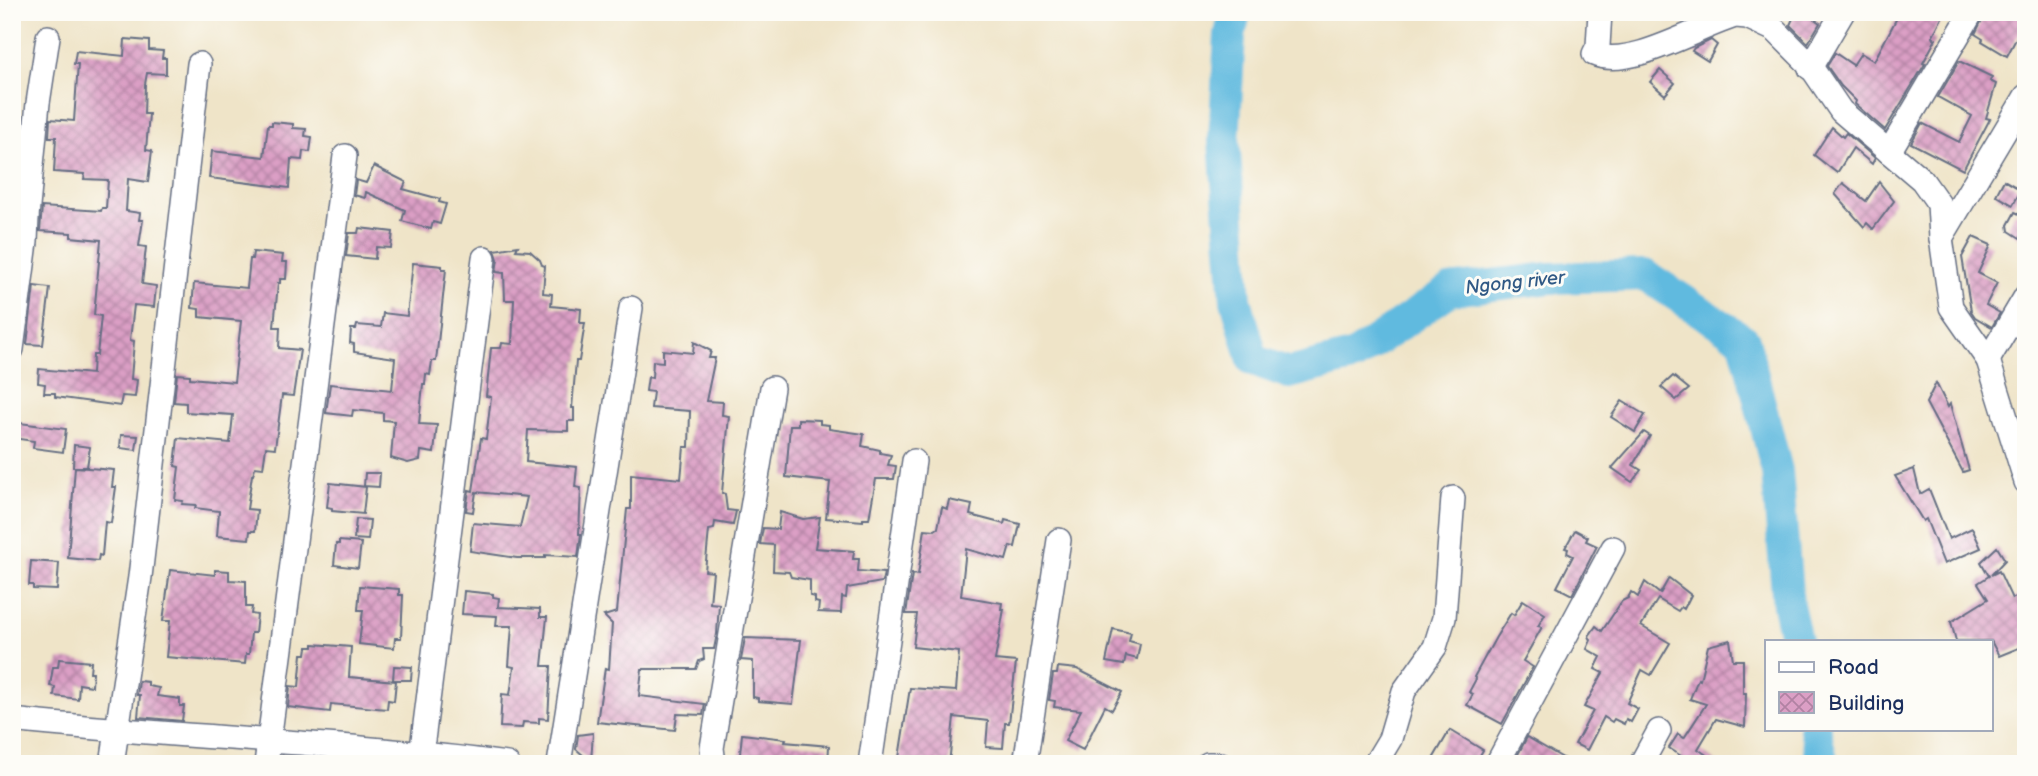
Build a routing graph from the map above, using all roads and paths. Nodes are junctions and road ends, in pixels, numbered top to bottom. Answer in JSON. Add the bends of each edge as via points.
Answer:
{"nodes":[{"id":1,"x":1600,"y":12,"type":"edge"},
{"id":2,"x":1843,"y":12,"type":"edge"},
{"id":3,"x":1972,"y":12,"type":"edge"},
{"id":4,"x":1780,"y":21,"type":"edge"},
{"id":5,"x":48,"y":37,"type":"dead end"},
{"id":6,"x":199,"y":64,"type":"dead end"},
{"id":7,"x":1811,"y":68,"type":"junction"},
{"id":8,"x":2026,"y":96,"type":"edge"},
{"id":9,"x":1889,"y":152,"type":"junction"},
{"id":10,"x":345,"y":156,"type":"dead end"},
{"id":11,"x":20,"y":216,"type":"edge"},
{"id":12,"x":1941,"y":238,"type":"junction"},
{"id":13,"x":484,"y":258,"type":"dead end"},
{"id":14,"x":2026,"y":296,"type":"edge"},
{"id":15,"x":631,"y":308,"type":"dead end"},
{"id":16,"x":12,"y":349,"type":"edge"},
{"id":17,"x":1988,"y":360,"type":"junction"},
{"id":18,"x":772,"y":388,"type":"dead end"},
{"id":19,"x":914,"y":461,"type":"dead end"},
{"id":20,"x":2026,"y":482,"type":"edge"},
{"id":21,"x":1453,"y":498,"type":"dead end"},
{"id":22,"x":1059,"y":540,"type":"dead end"},
{"id":23,"x":1613,"y":548,"type":"dead end"},
{"id":24,"x":12,"y":720,"type":"edge"},
{"id":25,"x":116,"y":731,"type":"junction"},
{"id":26,"x":1659,"y":731,"type":"dead end"},
{"id":27,"x":268,"y":753,"type":"edge"},
{"id":28,"x":421,"y":758,"type":"edge"},
{"id":29,"x":112,"y":764,"type":"edge"},
{"id":30,"x":507,"y":764,"type":"edge"},
{"id":31,"x":559,"y":764,"type":"edge"},
{"id":32,"x":714,"y":764,"type":"edge"},
{"id":33,"x":870,"y":764,"type":"edge"},
{"id":34,"x":1025,"y":764,"type":"edge"},
{"id":35,"x":1208,"y":764,"type":"edge"},
{"id":36,"x":1221,"y":764,"type":"edge"},
{"id":37,"x":1375,"y":764,"type":"edge"},
{"id":38,"x":1497,"y":764,"type":"edge"},
{"id":39,"x":1641,"y":764,"type":"edge"}],
"edges":[{"from":1,"to":4,"type":"street","via":[[1594,54],[1600,56],[1643,52],[1735,16]]},
{"from":2,"to":7,"type":"street"},
{"from":3,"to":9,"type":"street"},
{"from":4,"to":7,"type":"street"},
{"from":5,"to":11,"type":"street"},
{"from":6,"to":25,"type":"street","via":[[141,564]]},
{"from":7,"to":9,"type":"street","via":[[1841,111]]},
{"from":8,"to":12,"type":"street"},
{"from":9,"to":12,"type":"street","via":[[1922,180],[1939,204]]},
{"from":10,"to":27,"type":"street"},
{"from":11,"to":16,"type":"street","via":[[26,242]]},
{"from":12,"to":17,"type":"street","via":[[1951,307]]},
{"from":13,"to":28,"type":"street"},
{"from":14,"to":17,"type":"street"},
{"from":15,"to":31,"type":"street"},
{"from":17,"to":20,"type":"street"},
{"from":18,"to":32,"type":"street","via":[[712,748]]},
{"from":19,"to":33,"type":"street"},
{"from":21,"to":37,"type":"street","via":[[1444,618],[1435,647],[1404,691],[1390,739]]},
{"from":22,"to":34,"type":"street"},
{"from":23,"to":38,"type":"street"},
{"from":24,"to":25,"type":"street"},
{"from":25,"to":27,"type":"street"},
{"from":25,"to":29,"type":"street"},
{"from":26,"to":39,"type":"street"},
{"from":27,"to":28,"type":"street"},
{"from":28,"to":30,"type":"street"},
{"from":35,"to":36,"type":"street"}]}
